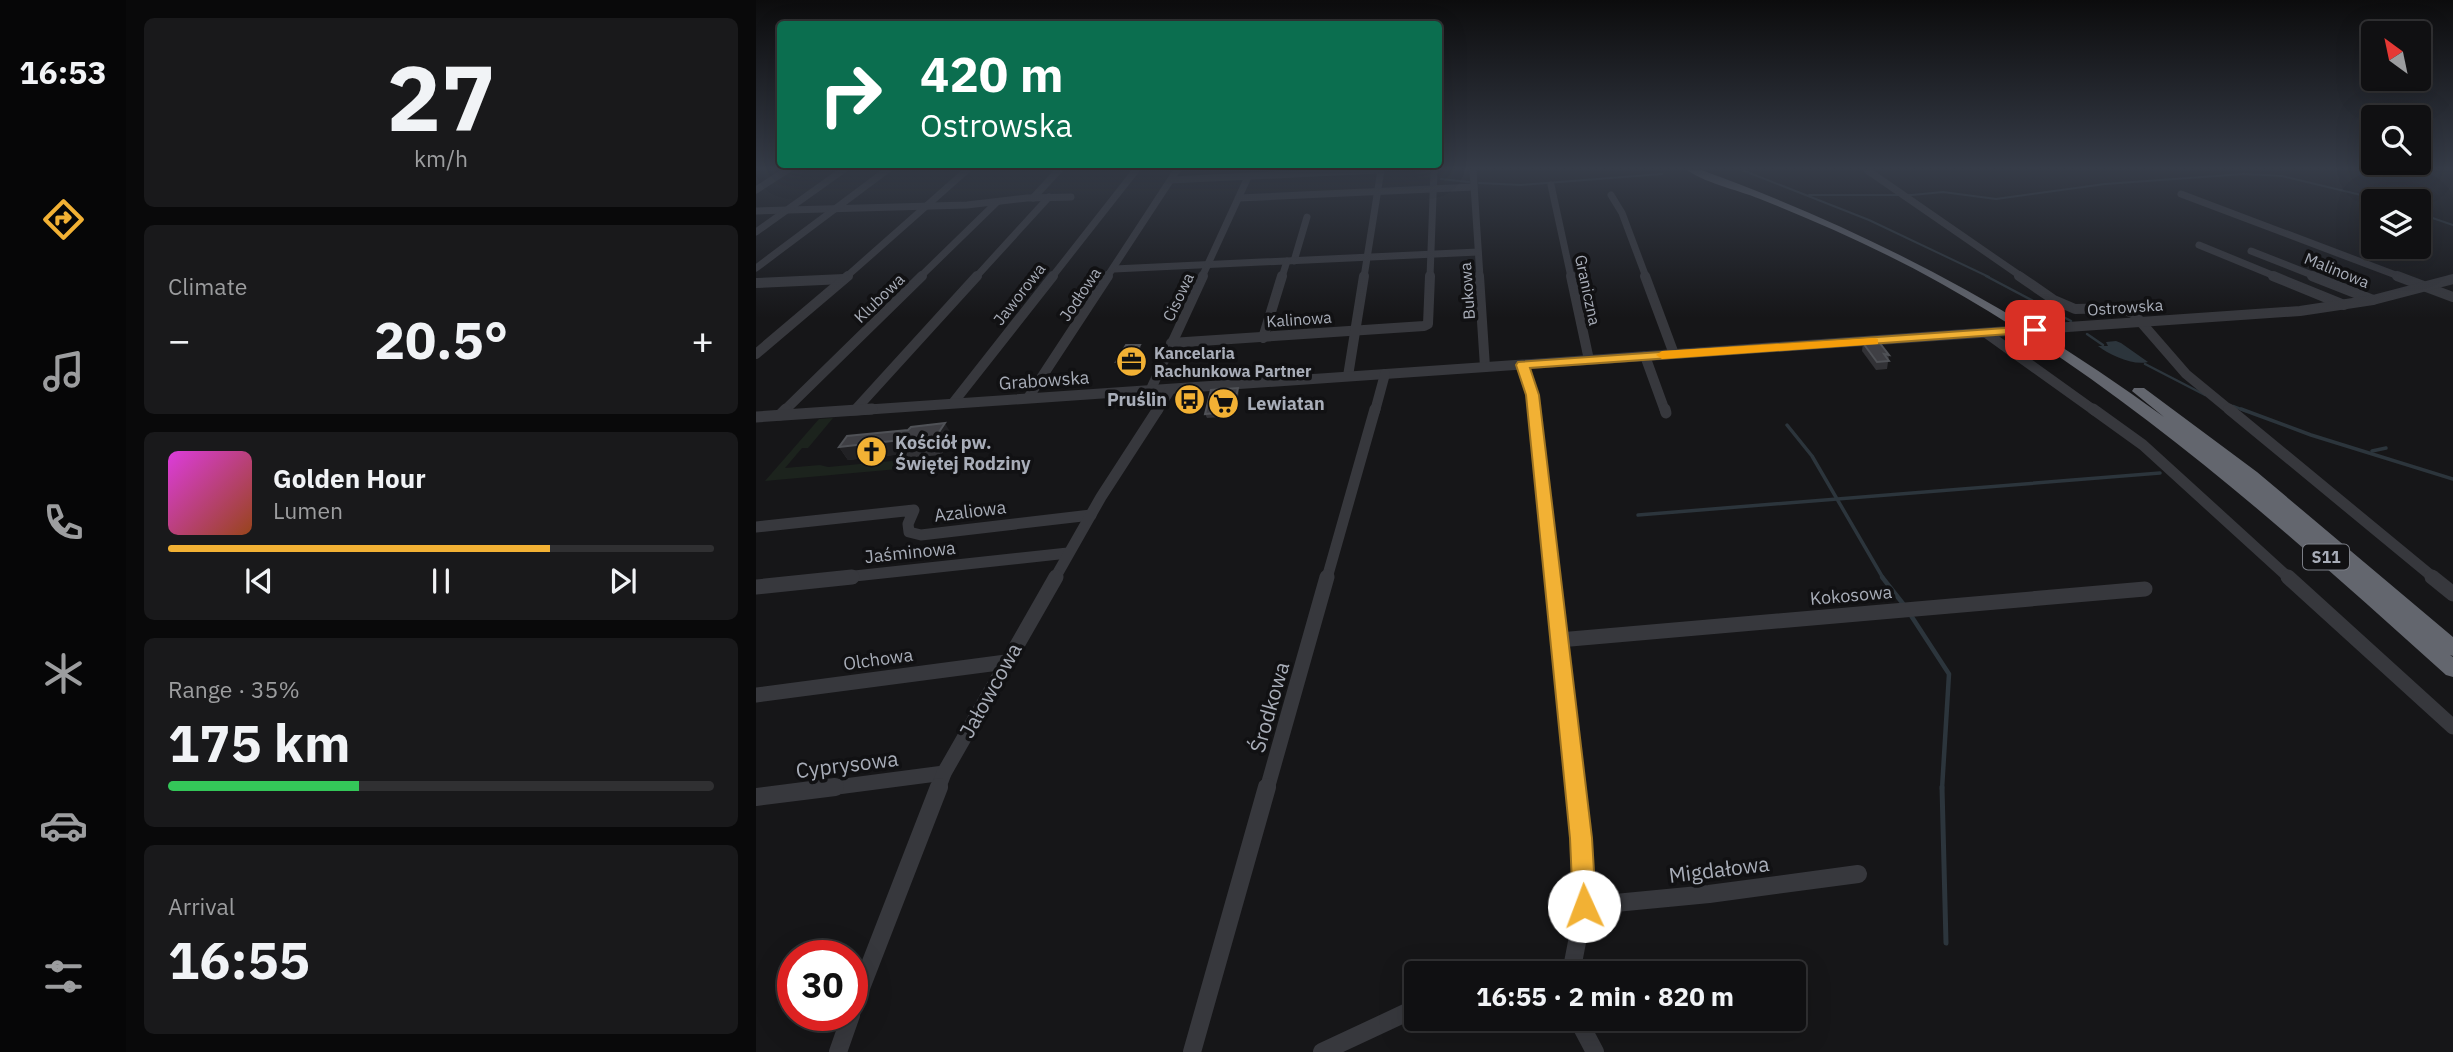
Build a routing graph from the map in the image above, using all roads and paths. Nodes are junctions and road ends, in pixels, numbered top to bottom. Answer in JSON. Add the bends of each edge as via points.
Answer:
{"nodes":[{"id":1,"x":775,"y":219,"type":"edge"},
{"id":2,"x":824,"y":219,"type":"edge"},
{"id":3,"x":911,"y":219,"type":"edge"},
{"id":4,"x":980,"y":219,"type":"edge"},
{"id":5,"x":1029,"y":219,"type":"edge"},
{"id":6,"x":1097,"y":219,"type":"edge"},
{"id":7,"x":1146,"y":219,"type":"edge"},
{"id":8,"x":1229,"y":219,"type":"edge"},
{"id":9,"x":1306,"y":219,"type":"edge"},
{"id":10,"x":1373,"y":219,"type":"edge"},
{"id":11,"x":1432,"y":219,"type":"edge"},
{"id":12,"x":1476,"y":219,"type":"edge"},
{"id":13,"x":1558,"y":219,"type":"edge"},
{"id":14,"x":1624,"y":219,"type":"edge"},
{"id":15,"x":1818,"y":219,"type":"edge"},
{"id":16,"x":1838,"y":219,"type":"edge"},
{"id":17,"x":1938,"y":219,"type":"edge"},
{"id":18,"x":2248,"y":219,"type":"edge"},
{"id":19,"x":756,"y":232,"type":"edge"},
{"id":20,"x":2199,"y":245,"type":"dead end"},
{"id":21,"x":2251,"y":251,"type":"dead end"},
{"id":22,"x":1478,"y":252,"type":"junction"},
{"id":23,"x":1430,"y":255,"type":"junction"},
{"id":24,"x":1366,"y":257,"type":"junction"},
{"id":25,"x":1291,"y":261,"type":"junction"},
{"id":26,"x":1208,"y":265,"type":"junction"},
{"id":27,"x":756,"y":268,"type":"edge"},
{"id":28,"x":1114,"y":269,"type":"junction"},
{"id":29,"x":845,"y":279,"type":"junction"},
{"id":30,"x":2453,"y":279,"type":"edge"},
{"id":31,"x":756,"y":283,"type":"edge"},
{"id":32,"x":2427,"y":287,"type":"junction"},
{"id":33,"x":2453,"y":297,"type":"edge"},
{"id":34,"x":2373,"y":300,"type":"junction"},
{"id":35,"x":2345,"y":305,"type":"junction"},
{"id":36,"x":2143,"y":322,"type":"junction"},
{"id":37,"x":1353,"y":332,"type":"junction"},
{"id":38,"x":1986,"y":333,"type":"junction"},
{"id":39,"x":1263,"y":338,"type":"junction"},
{"id":40,"x":1171,"y":343,"type":"junction"},
{"id":41,"x":756,"y":354,"type":"edge"},
{"id":42,"x":1674,"y":354,"type":"junction"},
{"id":43,"x":1645,"y":356,"type":"junction"},
{"id":44,"x":1589,"y":360,"type":"junction"},
{"id":45,"x":1545,"y":363,"type":"joint"},
{"id":46,"x":1522,"y":365,"type":"junction"},
{"id":47,"x":1485,"y":367,"type":"junction"},
{"id":48,"x":1385,"y":374,"type":"junction"},
{"id":49,"x":1348,"y":376,"type":"junction"},
{"id":50,"x":1170,"y":390,"type":"junction"},
{"id":51,"x":1150,"y":391,"type":"junction"},
{"id":52,"x":1028,"y":398,"type":"junction"},
{"id":53,"x":953,"y":403,"type":"junction"},
{"id":54,"x":855,"y":410,"type":"junction"},
{"id":55,"x":1666,"y":413,"type":"dead end"},
{"id":56,"x":780,"y":415,"type":"junction"},
{"id":57,"x":756,"y":417,"type":"edge"},
{"id":58,"x":1091,"y":515,"type":"junction"},
{"id":59,"x":756,"y":527,"type":"edge"},
{"id":60,"x":1068,"y":553,"type":"junction"},
{"id":61,"x":756,"y":587,"type":"edge"},
{"id":62,"x":2145,"y":589,"type":"dead end"},
{"id":63,"x":2453,"y":594,"type":"edge"},
{"id":64,"x":1559,"y":640,"type":"junction"},
{"id":65,"x":2453,"y":648,"type":"edge"},
{"id":66,"x":1006,"y":662,"type":"junction"},
{"id":67,"x":2453,"y":670,"type":"edge"},
{"id":68,"x":756,"y":695,"type":"edge"},
{"id":69,"x":2453,"y":727,"type":"edge"},
{"id":70,"x":944,"y":773,"type":"junction"},
{"id":71,"x":756,"y":797,"type":"edge"},
{"id":72,"x":1858,"y":874,"type":"dead end"},
{"id":73,"x":1584,"y":906,"type":"junction"},
{"id":74,"x":1573,"y":961,"type":"edge"},
{"id":75,"x":868,"y":971,"type":"edge"},
{"id":76,"x":1404,"y":1014,"type":"edge"},
{"id":77,"x":846,"y":1031,"type":"edge"},
{"id":78,"x":1584,"y":1031,"type":"edge"},
{"id":79,"x":838,"y":1052,"type":"edge"},
{"id":80,"x":1192,"y":1052,"type":"edge"},
{"id":81,"x":1322,"y":1052,"type":"edge"},
{"id":82,"x":1595,"y":1052,"type":"edge"}],
"edges":[{"from":1,"to":19,"type":"street"},
{"from":2,"to":27,"type":"street"},
{"from":3,"to":29,"type":"street"},
{"from":4,"to":56,"type":"street","name":"Klubowa"},
{"from":5,"to":54,"type":"street"},
{"from":6,"to":53,"type":"street","name":"Jaworowa"},
{"from":7,"to":28,"type":"street","name":"Jodłowa"},
{"from":8,"to":26,"type":"street","name":"Cisowa"},
{"from":9,"to":25,"type":"street"},
{"from":10,"to":24,"type":"street"},
{"from":11,"to":23,"type":"street"},
{"from":12,"to":22,"type":"street","name":"Bukowa"},
{"from":13,"to":44,"type":"street","name":"Graniczna"},
{"from":14,"to":42,"type":"street"},
{"from":15,"to":67,"type":"highway","number":"S11","via":[[1929,272],[2009,318],[2138,405],[2328,558]]},
{"from":16,"to":65,"type":"highway","number":"S11","via":[[1971,284],[2067,341],[2165,409],[2251,475]]},
{"from":17,"to":36,"type":"street","via":[[2054,300],[2083,310],[2124,309]]},
{"from":18,"to":32,"type":"street"},
{"from":20,"to":35,"type":"street"},
{"from":21,"to":34,"type":"street","name":"Malinowa"},
{"from":22,"to":23,"type":"street"},
{"from":22,"to":47,"type":"street","name":"Bukowa"},
{"from":23,"to":24,"type":"street"},
{"from":23,"to":37,"type":"street","name":"Kalinowa","via":[[1428,324]]},
{"from":24,"to":25,"type":"street"},
{"from":24,"to":37,"type":"street"},
{"from":25,"to":26,"type":"street"},
{"from":25,"to":39,"type":"street"},
{"from":26,"to":28,"type":"street"},
{"from":26,"to":40,"type":"street","name":"Cisowa"},
{"from":28,"to":52,"type":"street","name":"Jodłowa"},
{"from":29,"to":31,"type":"street"},
{"from":29,"to":41,"type":"street"},
{"from":30,"to":32,"type":"street","name":"Ostrowska"},
{"from":32,"to":33,"type":"street"},
{"from":32,"to":34,"type":"street","name":"Ostrowska"},
{"from":34,"to":35,"type":"street","name":"Ostrowska"},
{"from":35,"to":36,"type":"street","name":"Ostrowska"},
{"from":36,"to":38,"type":"street","name":"Ostrowska"},
{"from":36,"to":63,"type":"street","via":[[2186,374]]},
{"from":37,"to":39,"type":"street","name":"Kalinowa"},
{"from":37,"to":49,"type":"street"},
{"from":38,"to":42,"type":"street","name":"Ostrowska"},
{"from":38,"to":69,"type":"street","via":[[2143,445]]},
{"from":39,"to":40,"type":"street","name":"Kalinowa"},
{"from":40,"to":51,"type":"street","name":"Cisowa"},
{"from":42,"to":43,"type":"street","name":"Ostrowska"},
{"from":43,"to":44,"type":"street","name":"Ostrowska"},
{"from":43,"to":55,"type":"street"},
{"from":44,"to":45,"type":"street","name":"Ostrowska"},
{"from":45,"to":46,"type":"street","name":"Grabowska"},
{"from":46,"to":47,"type":"street","name":"Grabowska"},
{"from":46,"to":64,"type":"street","via":[[1532,395]]},
{"from":47,"to":48,"type":"street","name":"Grabowska"},
{"from":48,"to":49,"type":"street","name":"Grabowska"},
{"from":48,"to":80,"type":"street","name":"Środkowa"},
{"from":49,"to":50,"type":"street","name":"Grabowska"},
{"from":50,"to":51,"type":"street","name":"Grabowska"},
{"from":50,"to":58,"type":"street","name":"Jałowcowa"},
{"from":51,"to":52,"type":"street","name":"Grabowska"},
{"from":52,"to":53,"type":"street","name":"Grabowska"},
{"from":53,"to":54,"type":"street","name":"Grabowska"},
{"from":54,"to":56,"type":"street","name":"Grabowska"},
{"from":56,"to":57,"type":"street","name":"Grabowska"},
{"from":58,"to":59,"type":"street","name":"Azaliowa","via":[[921,534],[909,532],[914,510]]},
{"from":58,"to":60,"type":"street","name":"Jałowcowa"},
{"from":60,"to":61,"type":"street","name":"Jaśminowa"},
{"from":60,"to":66,"type":"street","name":"Jałowcowa"},
{"from":62,"to":64,"type":"street","name":"Kokosowa"},
{"from":64,"to":73,"type":"street"},
{"from":66,"to":68,"type":"street","name":"Olchowa"},
{"from":66,"to":70,"type":"street","name":"Jałowcowa"},
{"from":70,"to":71,"type":"street","name":"Cyprysowa"},
{"from":70,"to":75,"type":"street","name":"Jałowcowa"},
{"from":72,"to":73,"type":"street","name":"Migdałowa"},
{"from":73,"to":74,"type":"street"},
{"from":76,"to":81,"type":"street"},
{"from":77,"to":79,"type":"street","name":"Jałowcowa"},
{"from":78,"to":82,"type":"street"}]}
